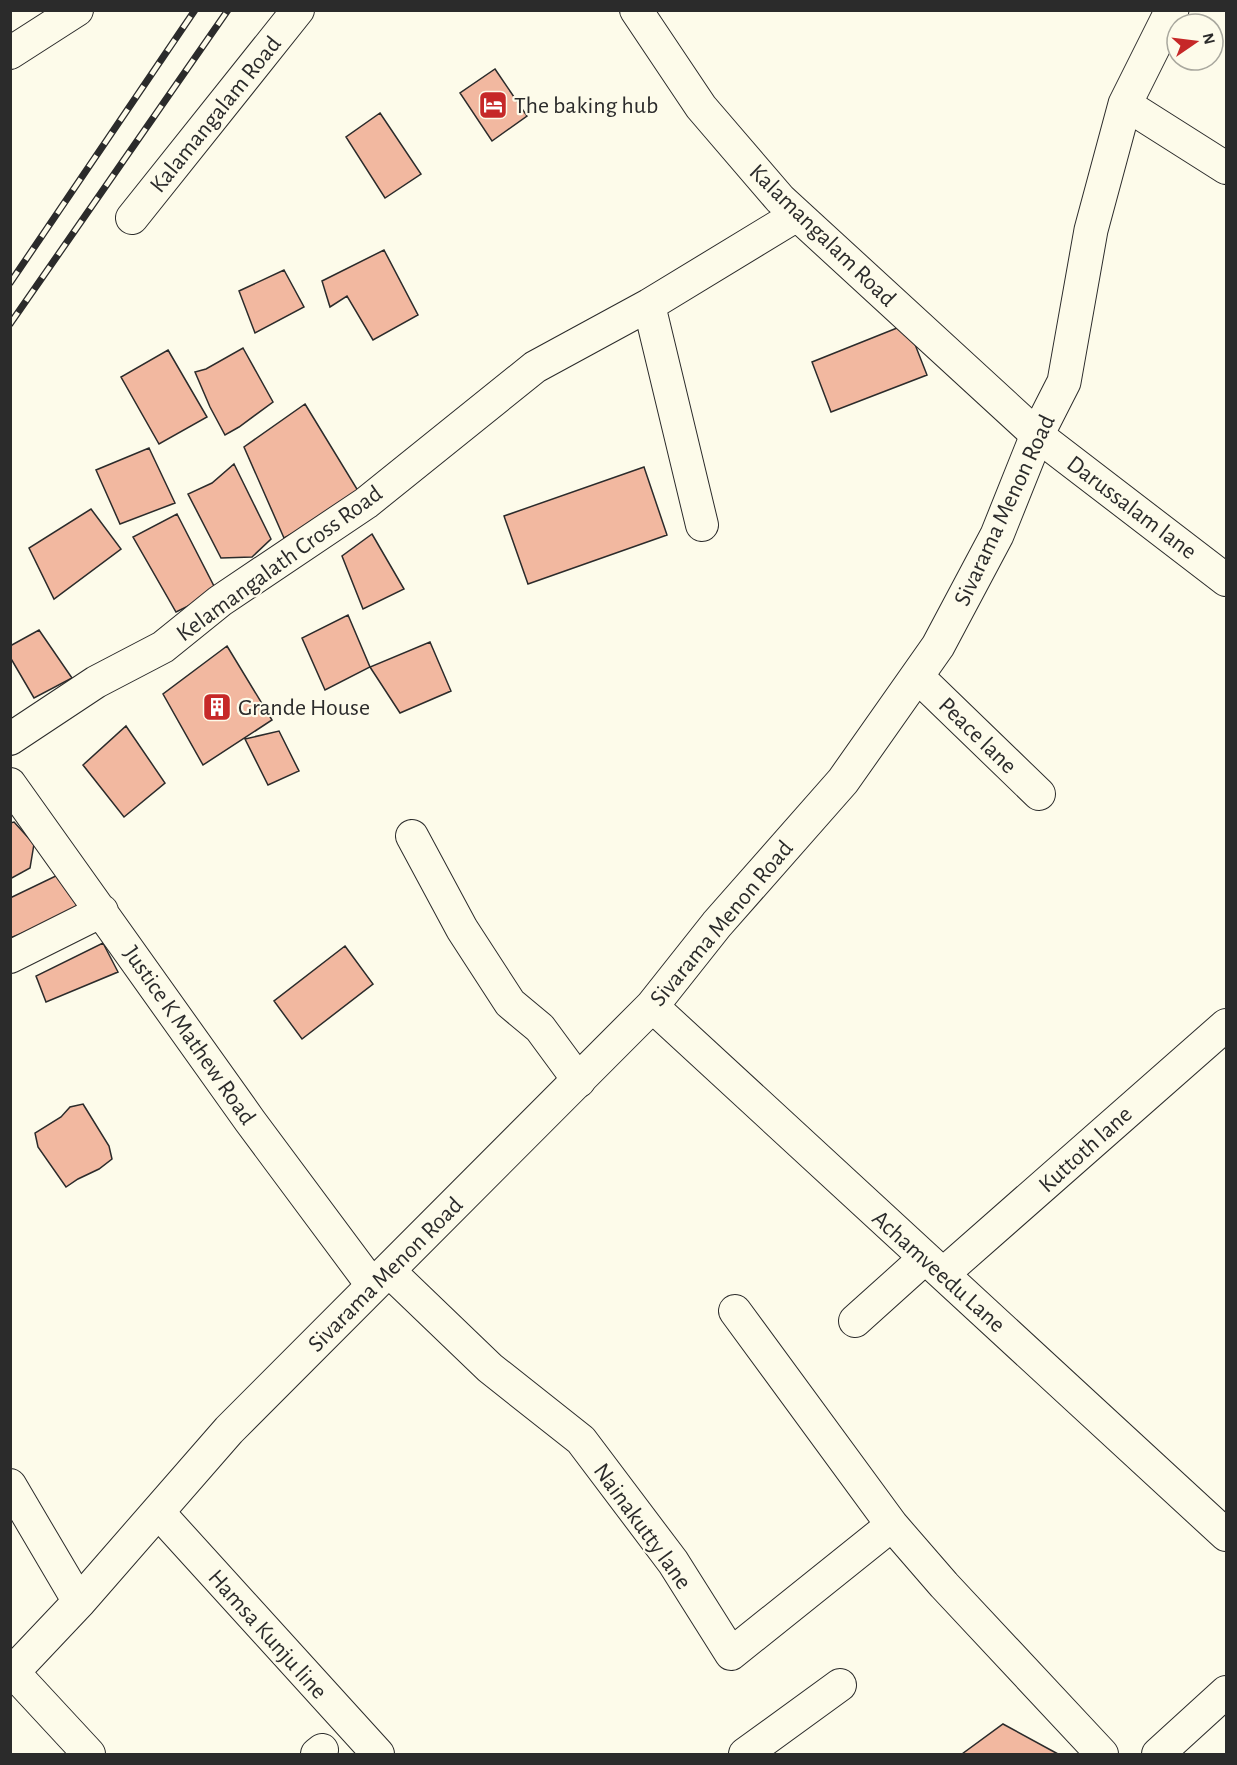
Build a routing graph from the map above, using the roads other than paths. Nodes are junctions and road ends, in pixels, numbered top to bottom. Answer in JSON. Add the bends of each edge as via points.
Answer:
{"nodes":[{"id":1,"x":77,"y":10,"type":"edge"},
{"id":2,"x":298,"y":10,"type":"edge"},
{"id":3,"x":636,"y":10,"type":"edge"},
{"id":4,"x":1172,"y":10,"type":"edge"},
{"id":5,"x":10,"y":53,"type":"edge"},
{"id":6,"x":1125,"y":104,"type":"junction"},
{"id":7,"x":1227,"y":168,"type":"edge"},
{"id":8,"x":797,"y":215,"type":"junction"},
{"id":9,"x":132,"y":218,"type":"dead end"},
{"id":10,"x":649,"y":304,"type":"junction"},
{"id":11,"x":1037,"y":435,"type":"junction"},
{"id":12,"x":702,"y":525,"type":"dead end"},
{"id":13,"x":1227,"y":580,"type":"edge"},
{"id":14,"x":917,"y":676,"type":"junction"},
{"id":15,"x":10,"y":739,"type":"edge"},
{"id":16,"x":10,"y":784,"type":"edge"},
{"id":17,"x":1039,"y":794,"type":"dead end"},
{"id":18,"x":412,"y":836,"type":"dead end"},
{"id":19,"x":102,"y":911,"type":"junction"},
{"id":20,"x":10,"y":957,"type":"edge"},
{"id":21,"x":652,"y":1006,"type":"junction"},
{"id":22,"x":1227,"y":1024,"type":"edge"},
{"id":23,"x":579,"y":1081,"type":"junction"},
{"id":24,"x":934,"y":1266,"type":"junction"},
{"id":25,"x":380,"y":1278,"type":"junction"},
{"id":26,"x":735,"y":1311,"type":"dead end"},
{"id":27,"x":855,"y":1321,"type":"dead end"},
{"id":28,"x":10,"y":1485,"type":"edge"},
{"id":29,"x":159,"y":1513,"type":"junction"},
{"id":30,"x":892,"y":1525,"type":"junction"},
{"id":31,"x":1227,"y":1535,"type":"edge"},
{"id":32,"x":79,"y":1602,"type":"junction"},
{"id":33,"x":12,"y":1674,"type":"edge"},
{"id":34,"x":840,"y":1685,"type":"dead end"},
{"id":35,"x":1227,"y":1692,"type":"edge"},
{"id":36,"x":89,"y":1755,"type":"edge"},
{"id":37,"x":378,"y":1755,"type":"edge"},
{"id":38,"x":745,"y":1755,"type":"edge"},
{"id":39,"x":1102,"y":1755,"type":"edge"},
{"id":40,"x":1158,"y":1755,"type":"edge"}],
"edges":[{"from":1,"to":5,"type":"street"},
{"from":2,"to":9,"type":"street","name":"Kalamangalam Road"},
{"from":3,"to":8,"type":"street","name":"Kalamangalam Road","via":[[701,107]]},
{"from":4,"to":6,"type":"street","name":"Sivarama Menon Road"},
{"from":6,"to":7,"type":"street"},
{"from":6,"to":11,"type":"street","name":"Sivarama Menon Road","via":[[1091,230],[1064,382]]},
{"from":8,"to":10,"type":"street","name":"Kelamangalath Cross Road"},
{"from":8,"to":11,"type":"street","name":"Kalamangalam Road"},
{"from":10,"to":12,"type":"street"},
{"from":10,"to":15,"type":"street","name":"Kelamangalath Cross Road","via":[[535,367],[366,503],[220,601],[163,646],[96,682]]},
{"from":11,"to":13,"type":"street","name":"Darussalam lane"},
{"from":11,"to":14,"type":"street","name":"Sivarama Menon Road","via":[[997,535],[938,646]]},
{"from":14,"to":17,"type":"street","name":"Peace lane"},
{"from":14,"to":21,"type":"street","name":"Sivarama Menon Road","via":[[843,781],[717,924]]},
{"from":16,"to":19,"type":"street","name":"Justice K Mathew Road"},
{"from":18,"to":23,"type":"street","via":[[462,929],[510,1003],[540,1028]]},
{"from":19,"to":20,"type":"street"},
{"from":19,"to":25,"type":"street","name":"Justice K Mathew Road","via":[[250,1121]]},
{"from":21,"to":23,"type":"street","name":"Sivarama Menon Road"},
{"from":21,"to":24,"type":"street","name":"Achamveedu Lane"},
{"from":22,"to":24,"type":"street","name":"Kuttoth lane"},
{"from":23,"to":25,"type":"street","name":"Sivarama Menon Road"},
{"from":24,"to":27,"type":"street","name":"Kuttoth lane"},
{"from":24,"to":31,"type":"street","name":"Achamveedu Lane"},
{"from":25,"to":29,"type":"street","name":"Sivarama Menon Road","via":[[229,1430]]},
{"from":25,"to":30,"type":"street","name":"Nainakutty lane","via":[[581,1440],[673,1562],[731,1654]]},
{"from":26,"to":30,"type":"street"},
{"from":28,"to":32,"type":"street"},
{"from":29,"to":32,"type":"street","name":"Sivarama Menon Road"},
{"from":29,"to":37,"type":"street","name":"Hamsa Kunju line"},
{"from":30,"to":39,"type":"street"},
{"from":32,"to":33,"type":"street","name":"Sivarama Menon Road"},
{"from":33,"to":36,"type":"street"},
{"from":34,"to":38,"type":"street"},
{"from":35,"to":40,"type":"street"}]}
